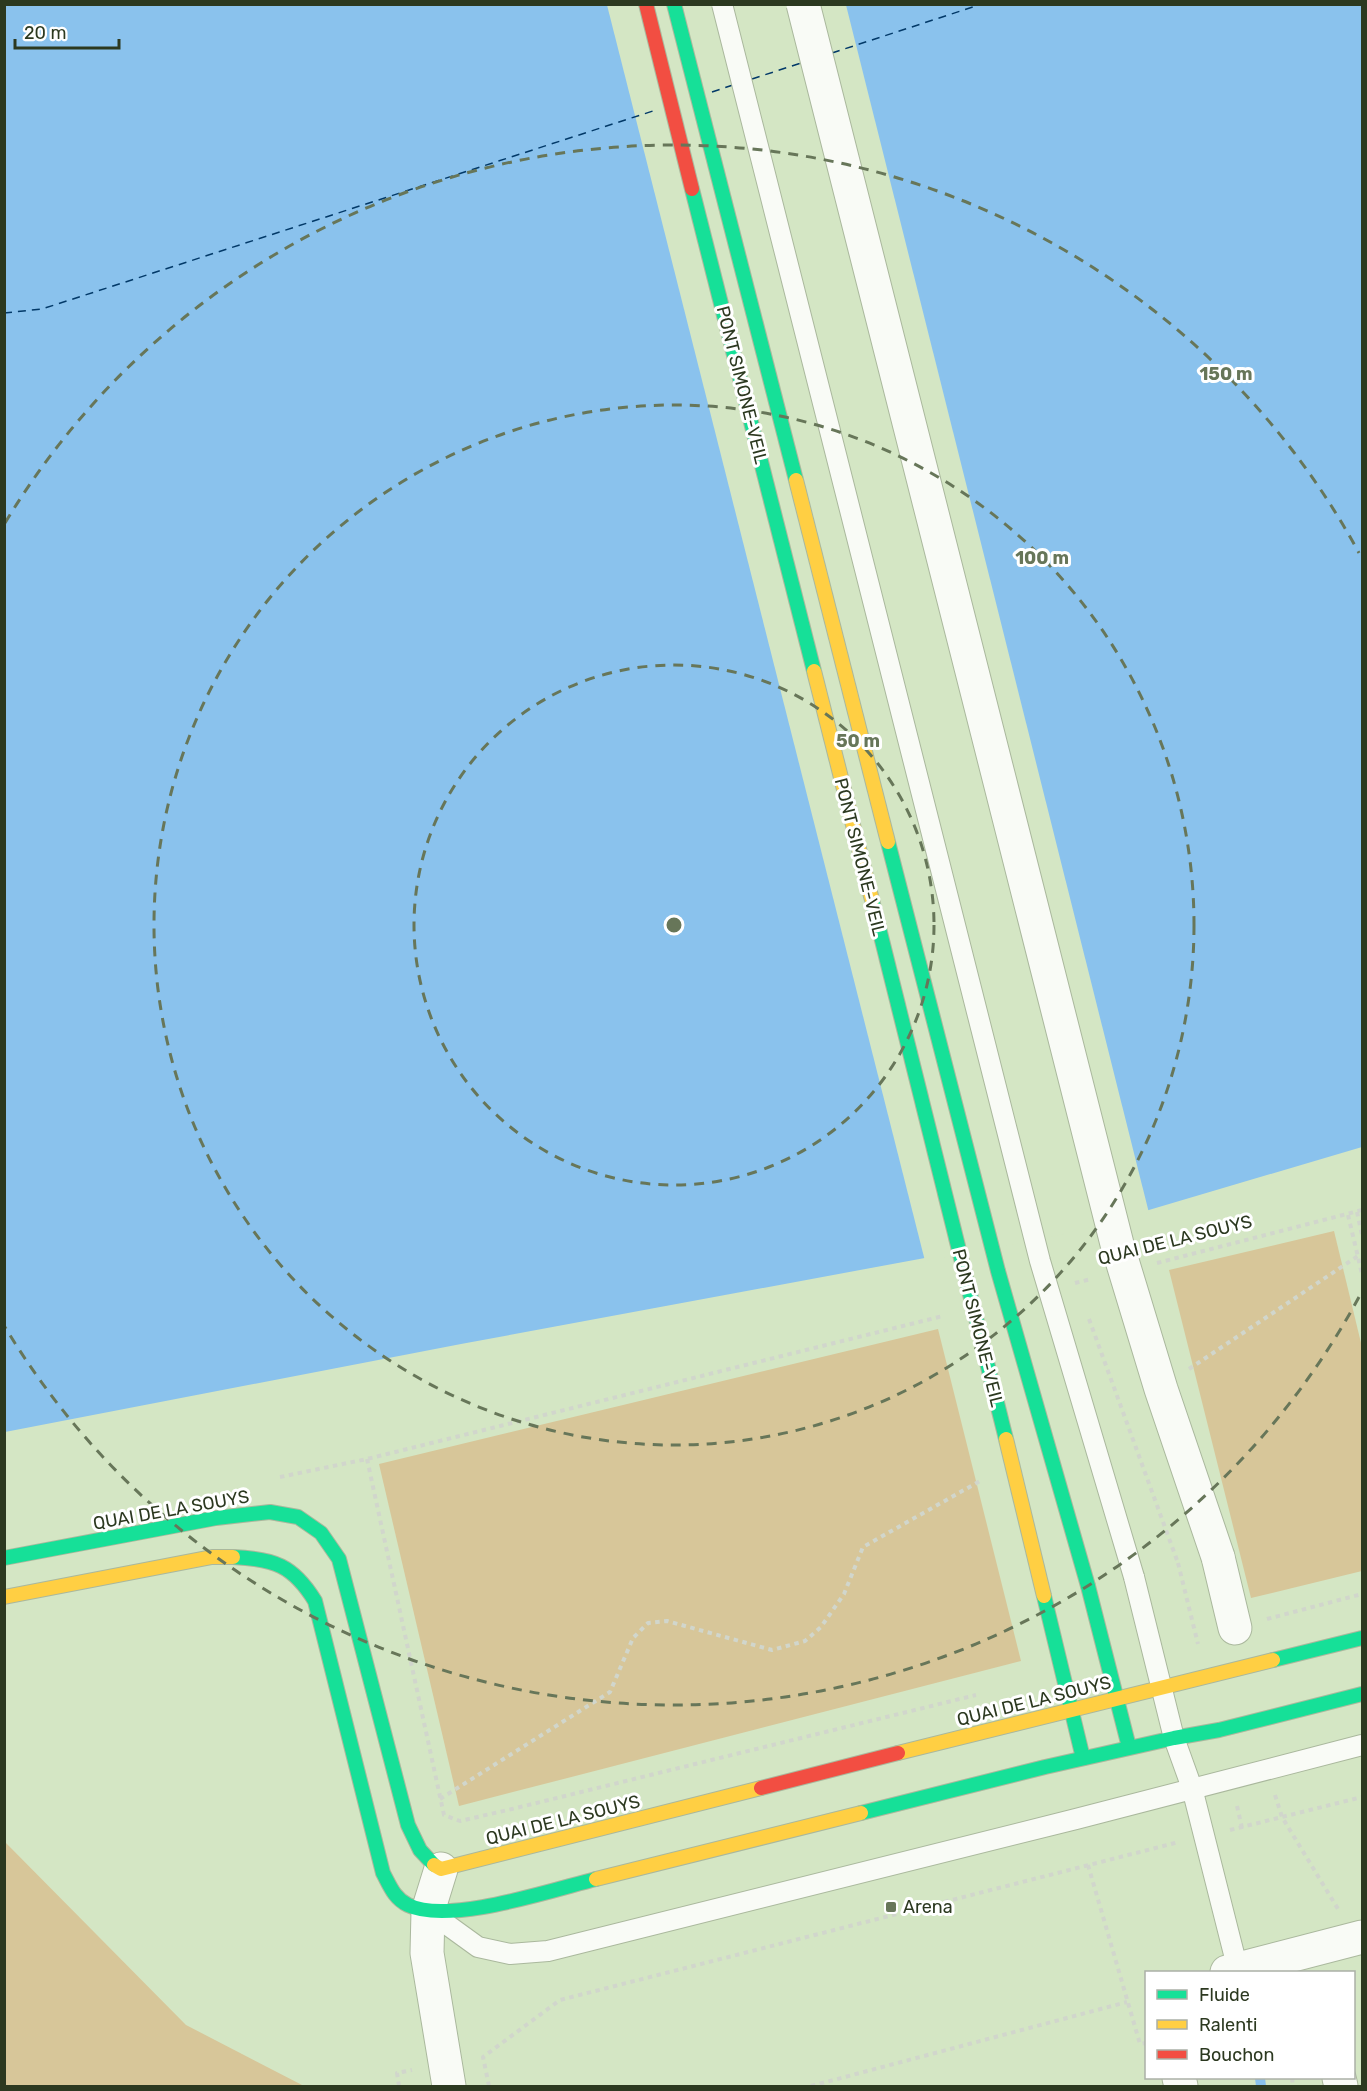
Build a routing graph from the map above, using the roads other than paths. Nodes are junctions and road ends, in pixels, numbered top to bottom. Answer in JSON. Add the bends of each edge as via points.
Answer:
{"nodes":[{"id":1,"x":646,"y":4,"type":"edge"},
{"id":2,"x":674,"y":4,"type":"edge"},
{"id":3,"x":722,"y":4,"type":"edge"},
{"id":4,"x":803,"y":4,"type":"edge"},
{"id":5,"x":4,"y":1558,"type":"edge"},
{"id":6,"x":4,"y":1597,"type":"edge"},
{"id":7,"x":1235,"y":1628,"type":"road end"},
{"id":8,"x":1362,"y":1638,"type":"edge"},
{"id":9,"x":1161,"y":1687,"type":"junction"},
{"id":10,"x":1362,"y":1694,"type":"edge"},
{"id":11,"x":1118,"y":1699,"type":"junction"},
{"id":12,"x":1070,"y":1710,"type":"junction"},
{"id":13,"x":1174,"y":1738,"type":"junction"},
{"id":14,"x":1362,"y":1745,"type":"edge"},
{"id":15,"x":1129,"y":1747,"type":"junction"},
{"id":16,"x":1083,"y":1758,"type":"junction"},
{"id":17,"x":1192,"y":1788,"type":"junction"},
{"id":18,"x":441,"y":1869,"type":"junction"},
{"id":19,"x":428,"y":1911,"type":"junction"},
{"id":20,"x":1356,"y":1939,"type":"edge"},
{"id":21,"x":1311,"y":1962,"type":"edge"},
{"id":22,"x":1232,"y":1971,"type":"edge"},
{"id":23,"x":449,"y":2086,"type":"edge"}],
"edges":[{"from":1,"to":12,"type":"main road","name":"PONT SIMONE-VEIL","bridge":true,"via":[[967,1279]]},
{"from":2,"to":11,"type":"main road","name":"PONT SIMONE-VEIL","bridge":true,"via":[[998,1271]]},
{"from":3,"to":9,"type":"lane","bridge":true,"via":[[1040,1261],[1134,1577]]},
{"from":4,"to":7,"type":"street","bridge":true,"via":[[1117,1244],[1218,1557]]},
{"from":5,"to":18,"type":"main road","name":"QUAI DE LA SOUYS","via":[[216,1518],[270,1512],[298,1517],[321,1533],[339,1559],[408,1825],[427,1862]]},
{"from":6,"to":19,"type":"main road","via":[[212,1557],[272,1562],[298,1576],[315,1601],[383,1873],[394,1894],[408,1905]]},
{"from":8,"to":9,"type":"main road","name":"QUAI DE LA SOUYS"},
{"from":9,"to":11,"type":"main road","name":"QUAI DE LA SOUYS"},
{"from":9,"to":13,"type":"lane"},
{"from":10,"to":13,"type":"main road"},
{"from":11,"to":12,"type":"main road","name":"QUAI DE LA SOUYS"},
{"from":11,"to":15,"type":"main road","name":"PONT SIMONE-VEIL"},
{"from":12,"to":16,"type":"main road","name":"PONT SIMONE-VEIL"},
{"from":12,"to":18,"type":"main road","name":"QUAI DE LA SOUYS"},
{"from":13,"to":15,"type":"main road"},
{"from":13,"to":17,"type":"lane"},
{"from":14,"to":17,"type":"lane"},
{"from":15,"to":16,"type":"main road"},
{"from":16,"to":19,"type":"main road","via":[[533,1895],[449,1913]]},
{"from":17,"to":19,"type":"lane","via":[[548,1951],[510,1954],[478,1947]]},
{"from":17,"to":22,"type":"lane"},
{"from":18,"to":19,"type":"street"},
{"from":19,"to":23,"type":"street","via":[[427,1953]]},
{"from":20,"to":21,"type":"street"},
{"from":21,"to":22,"type":"street"}]}
